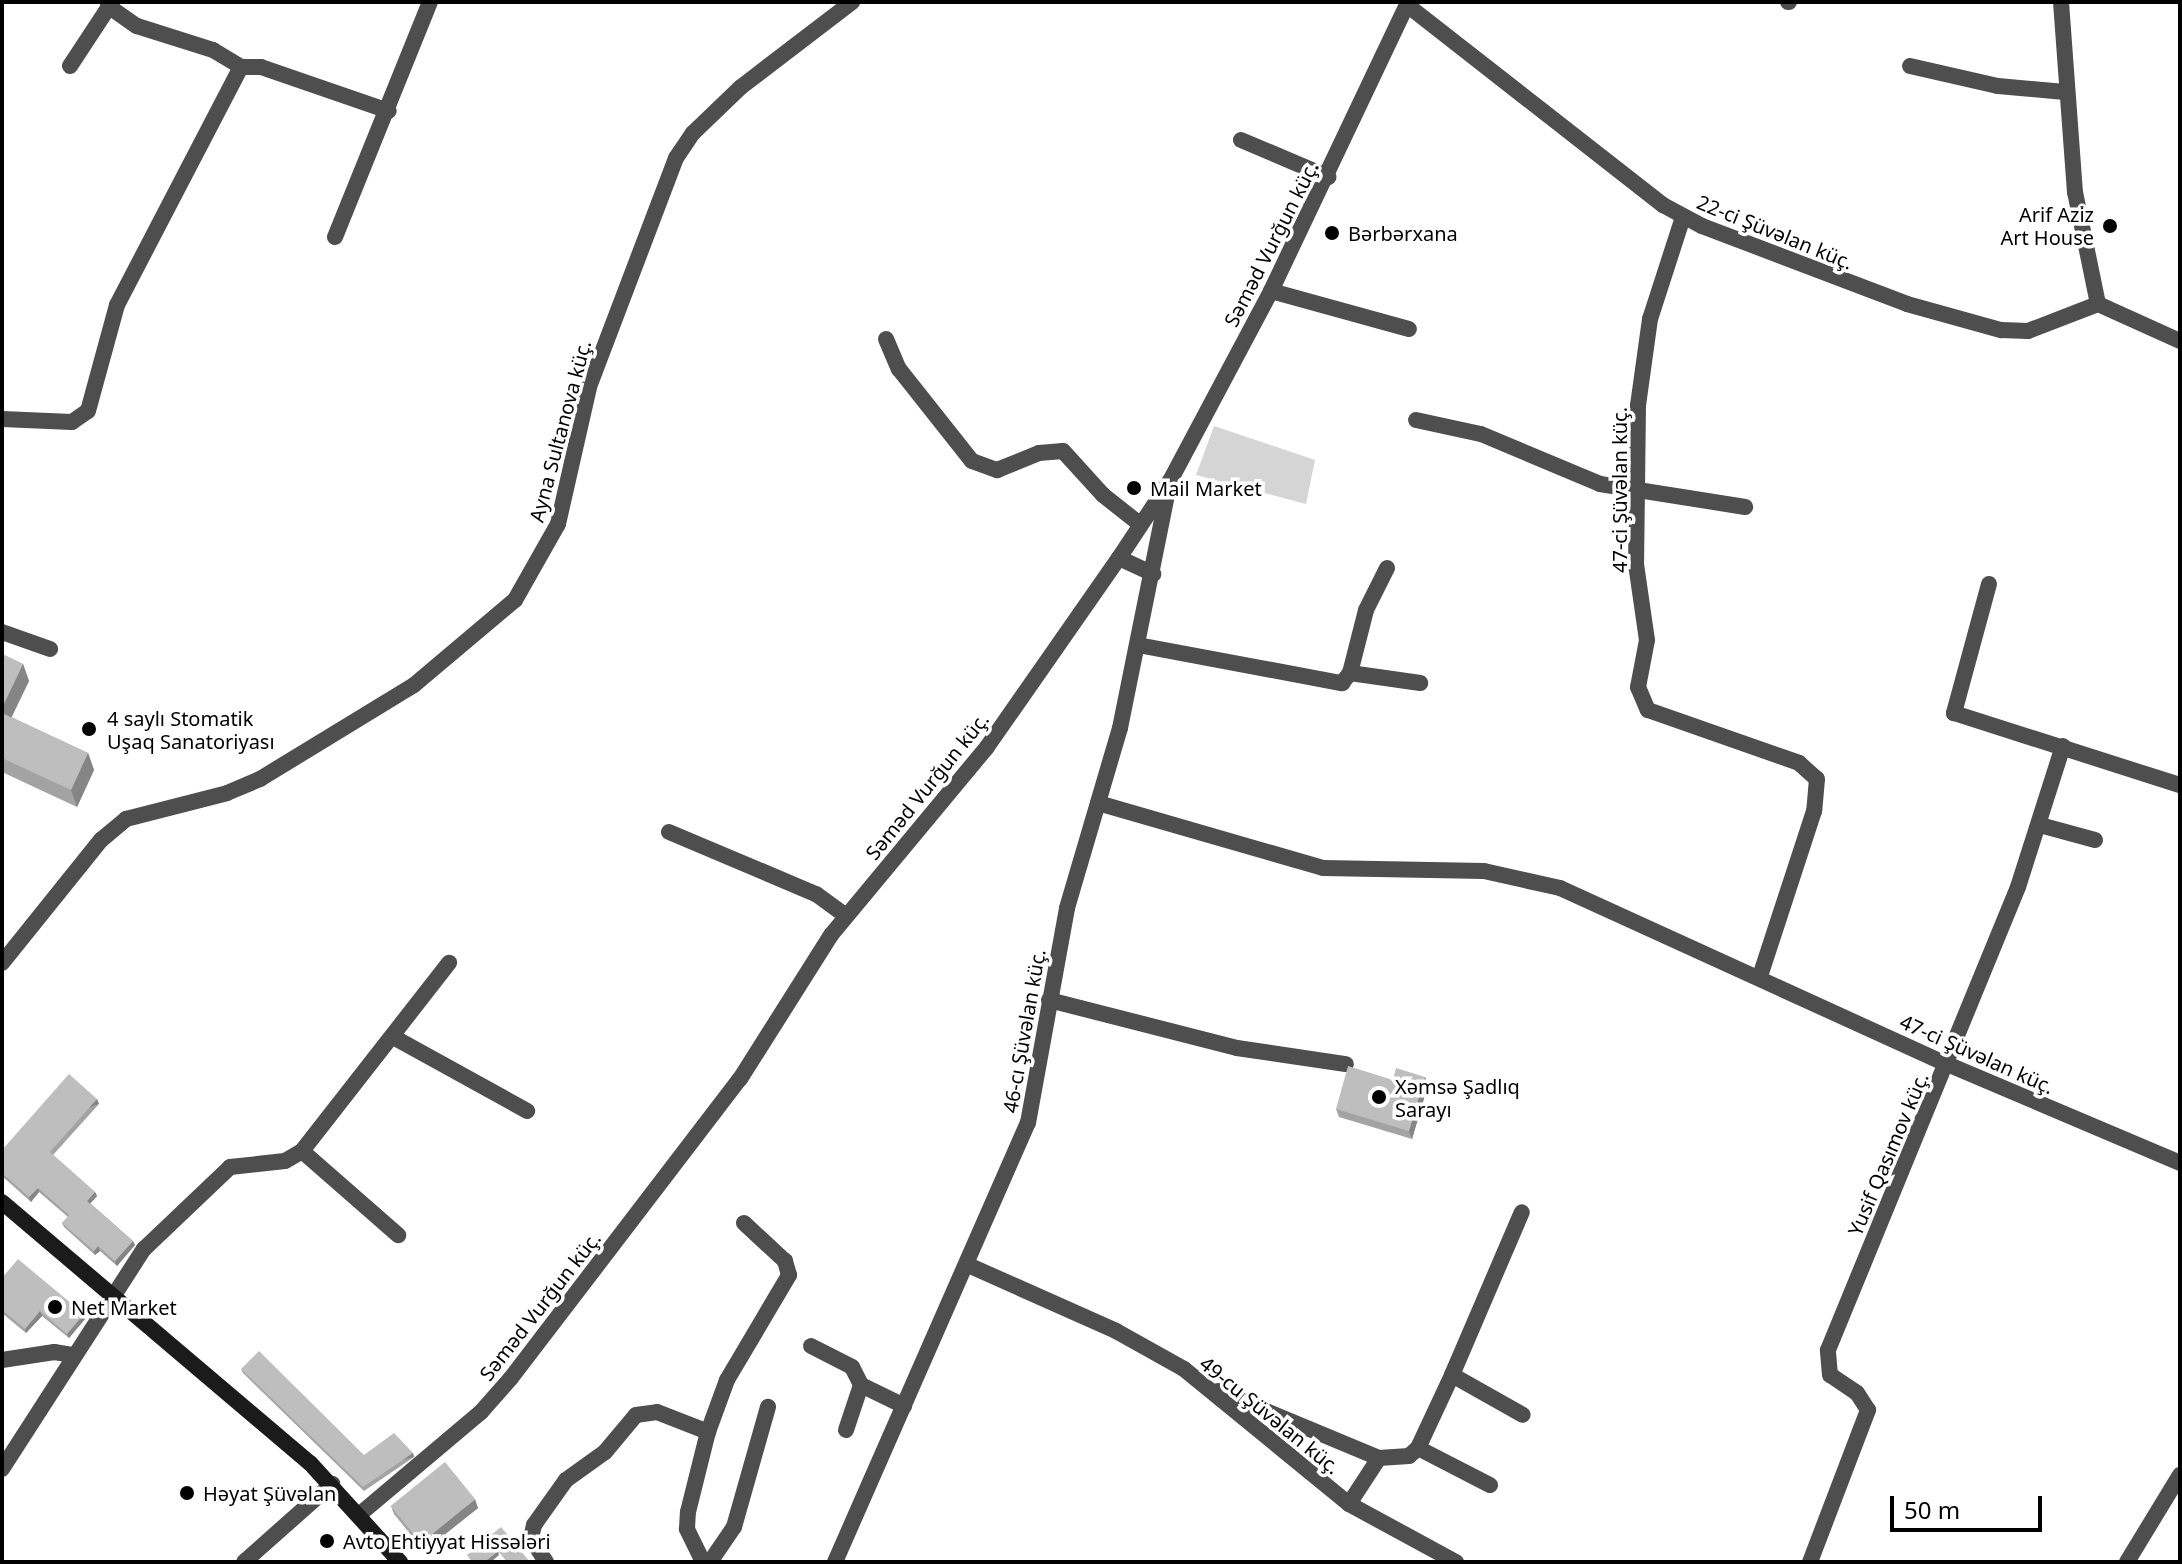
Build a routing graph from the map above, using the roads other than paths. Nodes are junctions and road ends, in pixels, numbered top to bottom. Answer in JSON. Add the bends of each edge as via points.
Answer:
{"nodes":[{"id":1,"x":430,"y":2,"type":"edge"},
{"id":2,"x":851,"y":2,"type":"edge"},
{"id":3,"x":2061,"y":2,"type":"edge"},
{"id":4,"x":1408,"y":3,"type":"edge"},
{"id":5,"x":110,"y":4,"type":"edge"},
{"id":6,"x":70,"y":66,"type":"dead end"},
{"id":7,"x":1910,"y":66,"type":"dead end"},
{"id":8,"x":241,"y":67,"type":"junction"},
{"id":9,"x":2065,"y":92,"type":"junction"},
{"id":10,"x":389,"y":111,"type":"junction"},
{"id":11,"x":1241,"y":140,"type":"dead end"},
{"id":12,"x":1328,"y":177,"type":"junction"},
{"id":13,"x":1683,"y":217,"type":"junction"},
{"id":14,"x":335,"y":237,"type":"dead end"},
{"id":15,"x":1271,"y":291,"type":"junction"},
{"id":16,"x":2098,"y":304,"type":"junction"},
{"id":17,"x":1409,"y":329,"type":"dead end"},
{"id":18,"x":886,"y":339,"type":"dead end"},
{"id":19,"x":2180,"y":341,"type":"edge"},
{"id":20,"x":2,"y":419,"type":"edge"},
{"id":21,"x":1416,"y":420,"type":"dead end"},
{"id":22,"x":1170,"y":481,"type":"junction"},
{"id":23,"x":1639,"y":490,"type":"junction"},
{"id":24,"x":1745,"y":507,"type":"dead end"},
{"id":25,"x":1141,"y":525,"type":"junction"},
{"id":26,"x":1119,"y":558,"type":"junction"},
{"id":27,"x":1387,"y":568,"type":"dead end"},
{"id":28,"x":1154,"y":574,"type":"junction"},
{"id":29,"x":1989,"y":584,"type":"dead end"},
{"id":30,"x":2,"y":632,"type":"edge"},
{"id":31,"x":1138,"y":645,"type":"junction"},
{"id":32,"x":50,"y":649,"type":"dead end"},
{"id":33,"x":1350,"y":673,"type":"junction"},
{"id":34,"x":1420,"y":683,"type":"dead end"},
{"id":35,"x":2063,"y":746,"type":"junction"},
{"id":36,"x":2180,"y":785,"type":"edge"},
{"id":37,"x":1098,"y":803,"type":"junction"},
{"id":38,"x":2040,"y":825,"type":"junction"},
{"id":39,"x":669,"y":832,"type":"dead end"},
{"id":40,"x":2095,"y":840,"type":"dead end"},
{"id":41,"x":846,"y":916,"type":"junction"},
{"id":42,"x":2,"y":963,"type":"edge"},
{"id":43,"x":449,"y":963,"type":"dead end"},
{"id":44,"x":1760,"y":976,"type":"junction"},
{"id":45,"x":1049,"y":1000,"type":"junction"},
{"id":46,"x":395,"y":1038,"type":"junction"},
{"id":47,"x":1346,"y":1064,"type":"edge"},
{"id":48,"x":1947,"y":1064,"type":"junction"},
{"id":49,"x":527,"y":1111,"type":"dead end"},
{"id":50,"x":302,"y":1151,"type":"junction"},
{"id":51,"x":2180,"y":1163,"type":"edge"},
{"id":52,"x":2,"y":1202,"type":"edge"},
{"id":53,"x":1522,"y":1212,"type":"dead end"},
{"id":54,"x":744,"y":1223,"type":"dead end"},
{"id":55,"x":398,"y":1235,"type":"dead end"},
{"id":56,"x":968,"y":1265,"type":"junction"},
{"id":57,"x":111,"y":1293,"type":"junction"},
{"id":58,"x":811,"y":1346,"type":"dead end"},
{"id":59,"x":74,"y":1355,"type":"junction"},
{"id":60,"x":2,"y":1360,"type":"edge"},
{"id":61,"x":1452,"y":1375,"type":"junction"},
{"id":62,"x":861,"y":1385,"type":"junction"},
{"id":63,"x":1210,"y":1388,"type":"junction"},
{"id":64,"x":904,"y":1406,"type":"junction"},
{"id":65,"x":768,"y":1407,"type":"dead end"},
{"id":66,"x":1523,"y":1415,"type":"dead end"},
{"id":67,"x":846,"y":1430,"type":"dead end"},
{"id":68,"x":708,"y":1432,"type":"junction"},
{"id":69,"x":1418,"y":1448,"type":"junction"},
{"id":70,"x":1379,"y":1458,"type":"junction"},
{"id":71,"x":2,"y":1469,"type":"edge"},
{"id":72,"x":2180,"y":1475,"type":"edge"},
{"id":73,"x":332,"y":1484,"type":"junction"},
{"id":74,"x":1490,"y":1485,"type":"dead end"},
{"id":75,"x":1349,"y":1504,"type":"junction"},
{"id":76,"x":360,"y":1514,"type":"junction"},
{"id":77,"x":244,"y":1562,"type":"edge"},
{"id":78,"x":400,"y":1562,"type":"edge"},
{"id":79,"x":546,"y":1562,"type":"edge"},
{"id":80,"x":703,"y":1562,"type":"edge"},
{"id":81,"x":710,"y":1562,"type":"edge"},
{"id":82,"x":835,"y":1562,"type":"edge"},
{"id":83,"x":1456,"y":1562,"type":"edge"},
{"id":84,"x":1810,"y":1562,"type":"edge"},
{"id":85,"x":2127,"y":1562,"type":"edge"}],
"edges":[{"from":1,"to":10,"type":"street"},
{"from":2,"to":42,"type":"street","name":"Ayna Sultanova küç.","via":[[741,87],[693,133],[676,158],[589,387],[558,524],[515,600],[414,685],[260,779],[227,793],[157,808],[118,825]]},
{"from":3,"to":9,"type":"street"},
{"from":4,"to":12,"type":"street","name":"Səməd Vurğun küç."},
{"from":4,"to":13,"type":"street","name":"22-ci Şüvəlan küç."},
{"from":5,"to":6,"type":"street"},
{"from":5,"to":8,"type":"street","via":[[137,26],[213,50]]},
{"from":7,"to":9,"type":"street","via":[[1998,86]]},
{"from":8,"to":10,"type":"street","via":[[261,67]]},
{"from":8,"to":20,"type":"street","via":[[117,305],[88,411],[72,422]]},
{"from":9,"to":16,"type":"street","via":[[2085,258]]},
{"from":10,"to":14,"type":"street"},
{"from":11,"to":12,"type":"street"},
{"from":12,"to":15,"type":"street","name":"Səməd Vurğun küç."},
{"from":13,"to":16,"type":"street","name":"22-ci Şüvəlan küç.","via":[[1895,300],[2001,330],[2028,331]]},
{"from":13,"to":23,"type":"street","name":"47-ci Şüvəlan küç.","via":[[1644,350]]},
{"from":15,"to":17,"type":"street"},
{"from":15,"to":22,"type":"street","name":"Səməd Vurğun küç."},
{"from":16,"to":19,"type":"street"},
{"from":18,"to":25,"type":"street","via":[[899,369],[972,461],[997,470],[1039,453],[1063,451]]},
{"from":21,"to":23,"type":"street","via":[[1481,434],[1600,484]]},
{"from":22,"to":25,"type":"street","name":"Səməd Vurğun küç."},
{"from":22,"to":28,"type":"street","name":"46-cı Şüvəlan küç."},
{"from":23,"to":24,"type":"street"},
{"from":23,"to":44,"type":"street","name":"47-ci Şüvəlan küç.","via":[[1636,564],[1647,640],[1640,700],[1662,717],[1799,763],[1817,779],[1814,811]]},
{"from":25,"to":26,"type":"street","name":"Səməd Vurğun küç."},
{"from":26,"to":28,"type":"street"},
{"from":26,"to":41,"type":"street","name":"Səməd Vurğun küç.","via":[[987,747]]},
{"from":27,"to":33,"type":"street","via":[[1366,610]]},
{"from":28,"to":31,"type":"street","name":"46-cı Şüvəlan küç."},
{"from":29,"to":35,"type":"street","via":[[1954,713]]},
{"from":30,"to":32,"type":"street"},
{"from":31,"to":33,"type":"street","via":[[1336,684]]},
{"from":31,"to":37,"type":"street","name":"46-cı Şüvəlan küç."},
{"from":33,"to":34,"type":"street"},
{"from":35,"to":36,"type":"street"},
{"from":35,"to":38,"type":"street","name":"Yusif Qasımov küç."},
{"from":37,"to":44,"type":"street","name":"47-ci Şüvəlan küç.","via":[[1323,868],[1443,868],[1528,879],[1582,896]]},
{"from":37,"to":45,"type":"street","name":"46-cı Şüvəlan küç.","via":[[1073,884]]},
{"from":38,"to":40,"type":"street"},
{"from":38,"to":48,"type":"street","name":"Yusif Qasımov küç."},
{"from":39,"to":41,"type":"street","via":[[816,894]]},
{"from":41,"to":76,"type":"street","name":"Səməd Vurğun küç.","via":[[740,1079],[511,1378],[481,1412]]},
{"from":43,"to":46,"type":"street"},
{"from":44,"to":48,"type":"street","name":"47-ci Şüvəlan küç."},
{"from":45,"to":47,"type":"street","via":[[1237,1048]]},
{"from":45,"to":56,"type":"street","name":"46-cı Şüvəlan küç.","via":[[1028,1123]]},
{"from":46,"to":49,"type":"street"},
{"from":46,"to":50,"type":"street"},
{"from":48,"to":51,"type":"street","name":"47-ci Şüvəlan küç."},
{"from":48,"to":84,"type":"street","name":"Yusif Qasımov küç.","via":[[1828,1350],[1830,1375],[1857,1393],[1868,1410]]},
{"from":50,"to":55,"type":"street"},
{"from":50,"to":57,"type":"street","via":[[285,1161],[242,1163],[223,1172],[144,1249]]},
{"from":52,"to":57,"type":"main road"},
{"from":53,"to":61,"type":"street"},
{"from":54,"to":68,"type":"street","via":[[785,1261],[789,1275],[727,1380]]},
{"from":56,"to":63,"type":"street","name":"49-cu Şüvəlan küç.","via":[[1127,1337]]},
{"from":56,"to":64,"type":"street","name":"46-cı Şüvəlan küç."},
{"from":57,"to":59,"type":"street"},
{"from":57,"to":73,"type":"main road"},
{"from":58,"to":62,"type":"street","via":[[852,1367]]},
{"from":59,"to":60,"type":"street","via":[[54,1352]]},
{"from":59,"to":71,"type":"street"},
{"from":61,"to":66,"type":"street"},
{"from":61,"to":69,"type":"street"},
{"from":62,"to":64,"type":"street"},
{"from":62,"to":67,"type":"street"},
{"from":63,"to":70,"type":"street"},
{"from":63,"to":75,"type":"street","name":"49-cu Şüvəlan küç."},
{"from":64,"to":82,"type":"street","name":"46-cı Şüvəlan küç."},
{"from":65,"to":81,"type":"street","via":[[734,1527]]},
{"from":68,"to":79,"type":"street","via":[[657,1412],[636,1415],[605,1452],[566,1480],[534,1525],[531,1538]]},
{"from":68,"to":80,"type":"street","via":[[687,1529]]},
{"from":69,"to":70,"type":"street","via":[[1397,1460]]},
{"from":69,"to":74,"type":"street"},
{"from":70,"to":75,"type":"street"},
{"from":72,"to":85,"type":"street"},
{"from":73,"to":76,"type":"main road"},
{"from":73,"to":77,"type":"street"},
{"from":75,"to":83,"type":"street","name":"49-cu Şüvəlan küç."},
{"from":76,"to":78,"type":"main road"}]}
